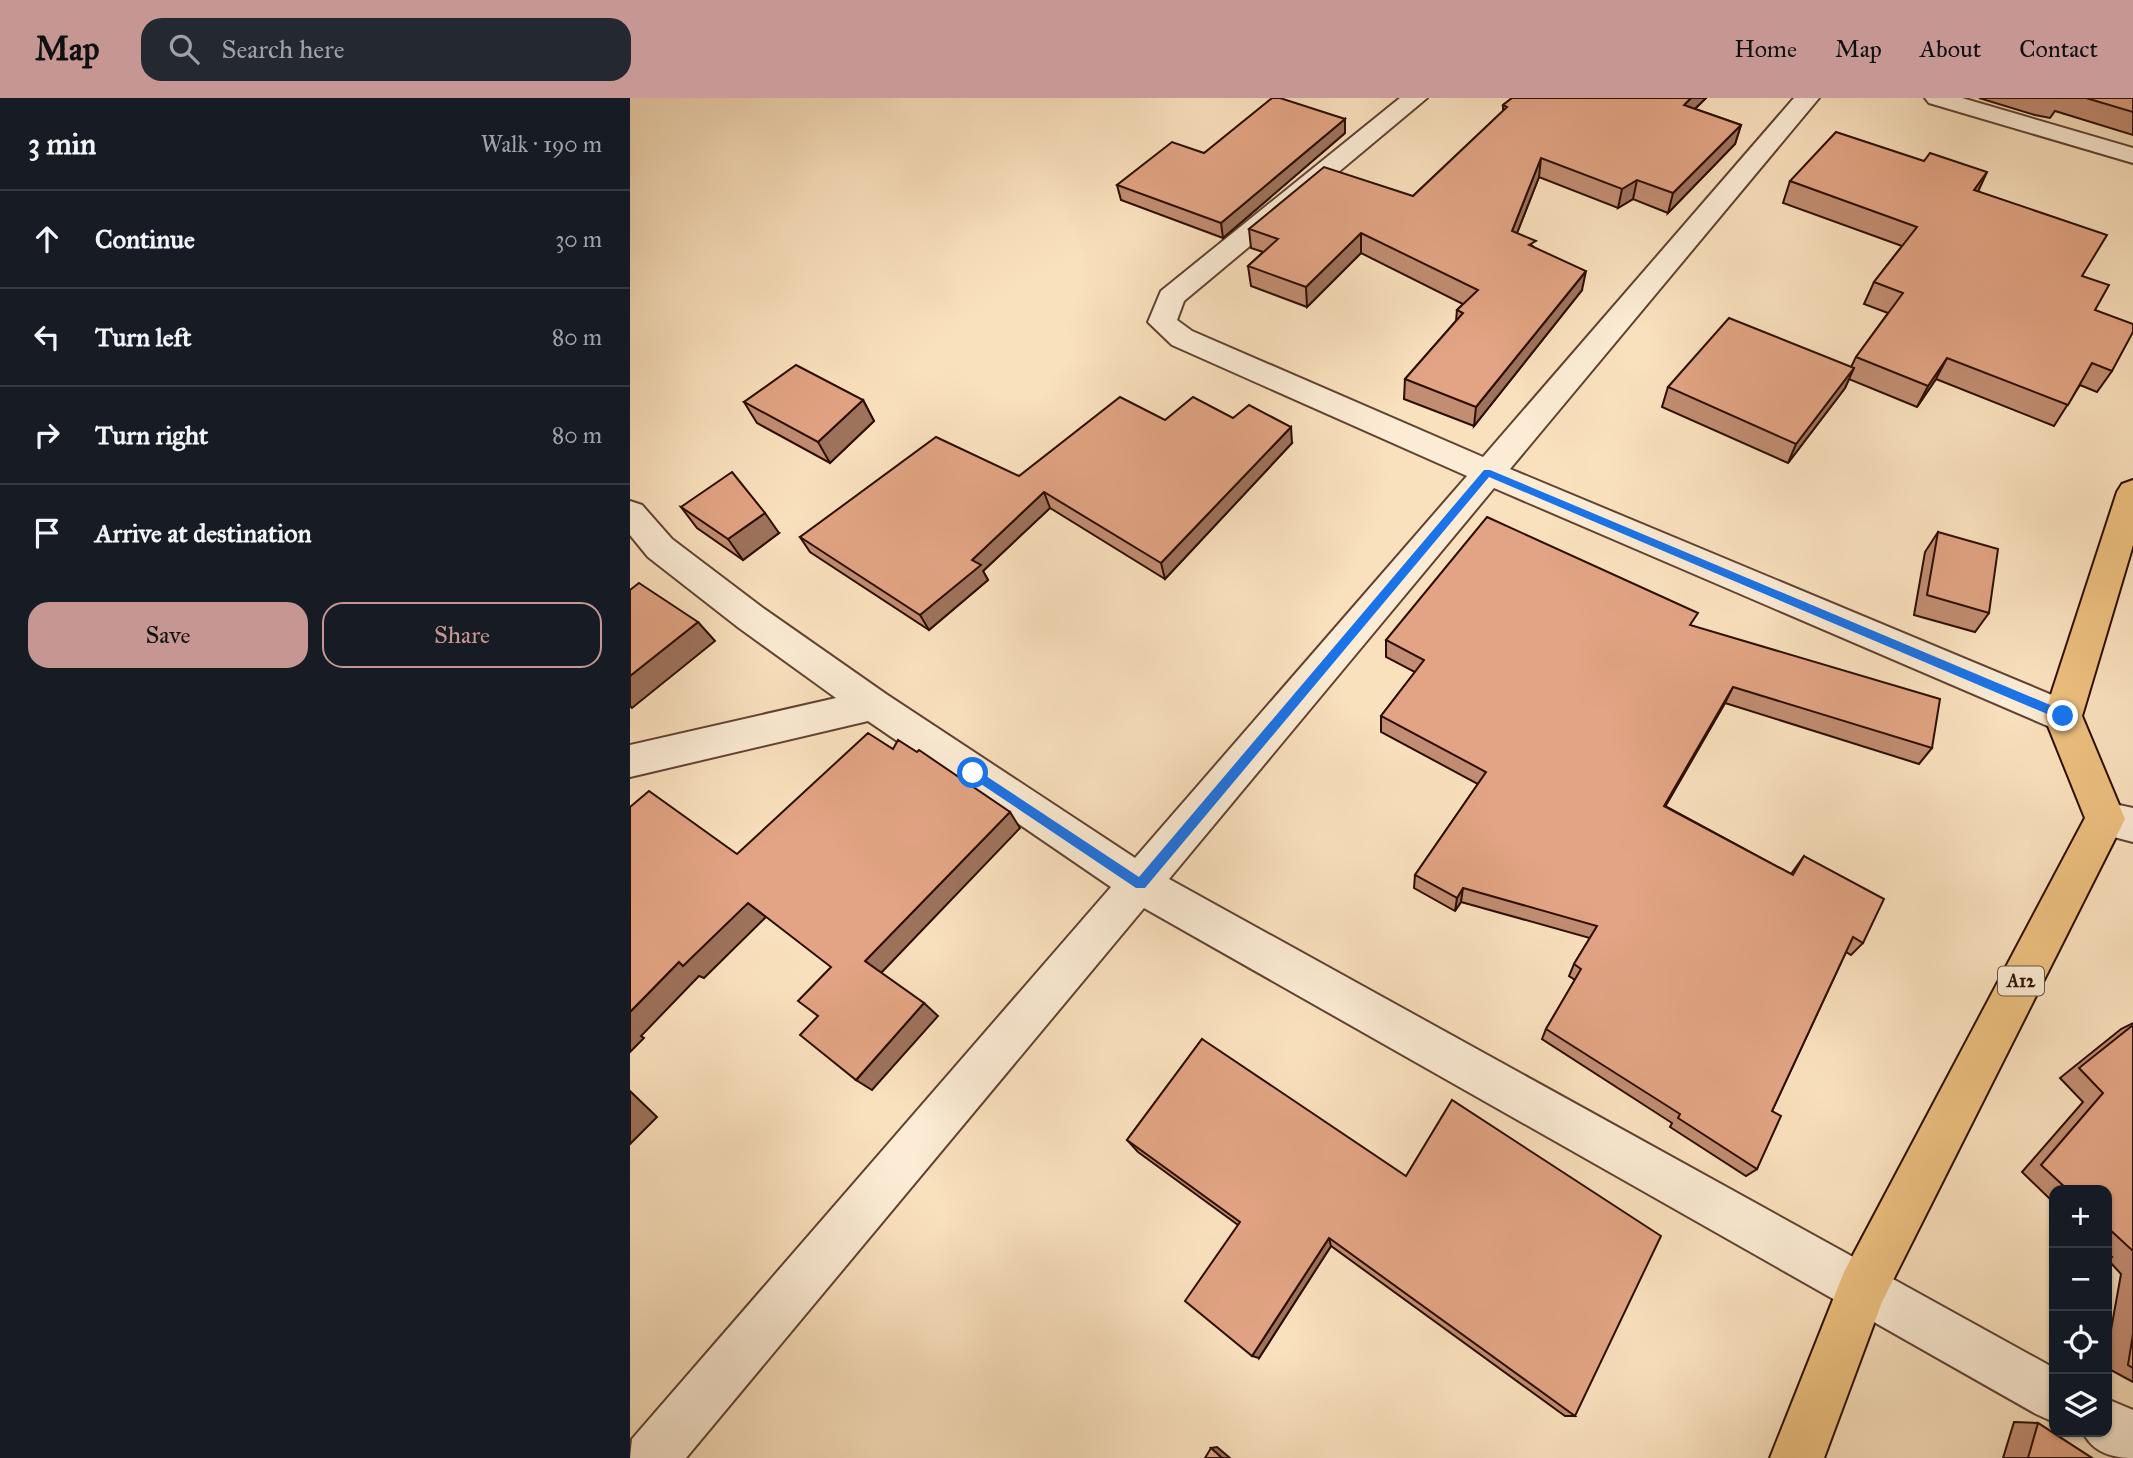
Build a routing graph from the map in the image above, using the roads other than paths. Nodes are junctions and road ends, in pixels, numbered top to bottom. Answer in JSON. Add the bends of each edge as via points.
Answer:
{"nodes":[{"id":1,"x":1415,"y":98,"type":"edge"},
{"id":2,"x":1807,"y":98,"type":"edge"},
{"id":3,"x":1937,"y":98,"type":"edge"},
{"id":4,"x":2133,"y":156,"type":"edge"},
{"id":5,"x":1487,"y":472,"type":"junction"},
{"id":6,"x":2133,"y":492,"type":"edge"},
{"id":7,"x":630,"y":513,"type":"edge"},
{"id":8,"x":873,"y":705,"type":"junction"},
{"id":9,"x":2063,"y":716,"type":"junction"},
{"id":10,"x":630,"y":761,"type":"edge"},
{"id":11,"x":2119,"y":822,"type":"edge"},
{"id":12,"x":1140,"y":884,"type":"junction"},
{"id":13,"x":1862,"y":1290,"type":"junction"},
{"id":14,"x":2049,"y":1393,"type":"edge"},
{"id":15,"x":2112,"y":1428,"type":"edge"},
{"id":16,"x":2133,"y":1439,"type":"edge"},
{"id":17,"x":651,"y":1458,"type":"edge"},
{"id":18,"x":1797,"y":1458,"type":"edge"}],
"edges":[{"from":1,"to":5,"type":"street","via":[[1171,297],[1162,322],[1182,338]]},
{"from":2,"to":5,"type":"street"},
{"from":3,"to":4,"type":"street"},
{"from":5,"to":9,"type":"street"},
{"from":5,"to":12,"type":"street"},
{"from":6,"to":9,"type":"main road"},
{"from":7,"to":8,"type":"street","via":[[660,548]]},
{"from":8,"to":10,"type":"street"},
{"from":8,"to":12,"type":"street"},
{"from":9,"to":11,"type":"main road","number":"A12"},
{"from":11,"to":13,"type":"main road","number":"A12"},
{"from":12,"to":13,"type":"street"},
{"from":12,"to":17,"type":"street"},
{"from":13,"to":14,"type":"street"},
{"from":13,"to":18,"type":"main road","number":"A12"},
{"from":15,"to":16,"type":"street"}]}
